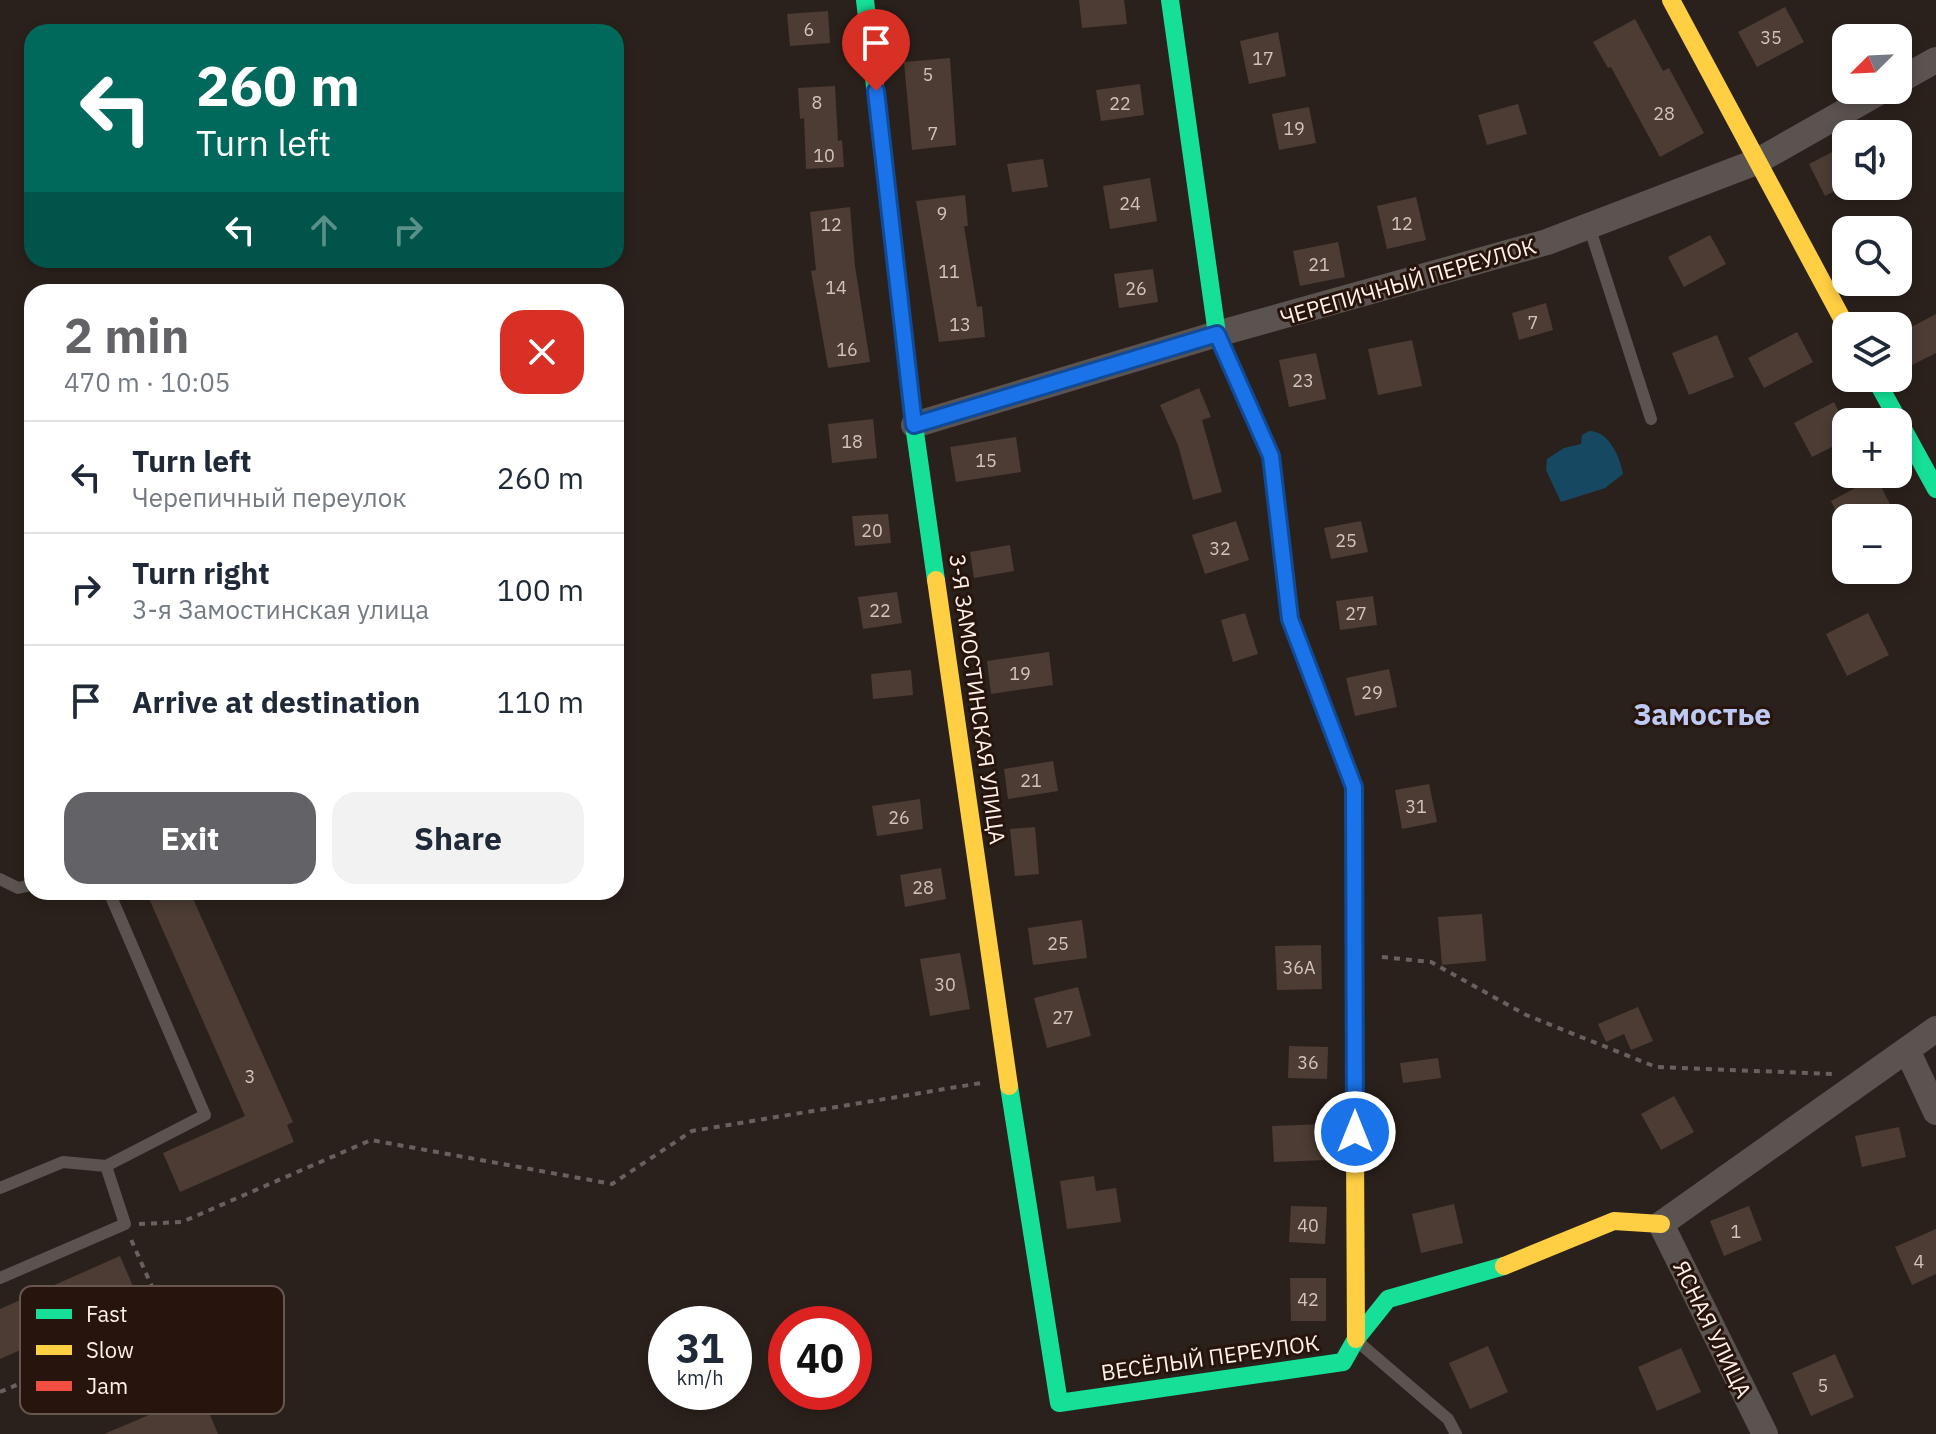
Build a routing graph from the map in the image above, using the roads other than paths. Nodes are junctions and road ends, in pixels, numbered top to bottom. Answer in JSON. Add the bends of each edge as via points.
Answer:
{"nodes":[{"id":1,"x":865,"y":0,"type":"edge"},
{"id":2,"x":1170,"y":0,"type":"edge"},
{"id":3,"x":1671,"y":0,"type":"edge"},
{"id":4,"x":1936,"y":60,"type":"edge"},
{"id":5,"x":1912,"y":73,"type":"edge"},
{"id":6,"x":1858,"y":104,"type":"edge"},
{"id":7,"x":1756,"y":162,"type":"junction"},
{"id":8,"x":1589,"y":226,"type":"junction"},
{"id":9,"x":1838,"y":312,"type":"edge"},
{"id":10,"x":1217,"y":334,"type":"junction"},
{"id":11,"x":1883,"y":392,"type":"edge"},
{"id":12,"x":1651,"y":419,"type":"dead end"},
{"id":13,"x":914,"y":425,"type":"junction"},
{"id":14,"x":1936,"y":489,"type":"edge"},
{"id":15,"x":0,"y":879,"type":"edge"},
{"id":16,"x":24,"y":887,"type":"edge"},
{"id":17,"x":112,"y":900,"type":"edge"},
{"id":18,"x":1936,"y":1029,"type":"edge"},
{"id":19,"x":1907,"y":1050,"type":"junction"},
{"id":20,"x":1936,"y":1112,"type":"edge"},
{"id":21,"x":106,"y":1166,"type":"junction"},
{"id":22,"x":0,"y":1188,"type":"edge"},
{"id":23,"x":1661,"y":1224,"type":"junction"},
{"id":24,"x":0,"y":1278,"type":"edge"},
{"id":25,"x":1356,"y":1339,"type":"junction"},
{"id":26,"x":1059,"y":1403,"type":"joint"},
{"id":27,"x":1456,"y":1434,"type":"edge"},
{"id":28,"x":1765,"y":1434,"type":"edge"}],
"edges":[{"from":1,"to":13,"type":"street","name":"3-Я ЗАМОСТИНСКАЯ УЛИЦА"},
{"from":2,"to":10,"type":"street"},
{"from":3,"to":7,"type":"street"},
{"from":4,"to":5,"type":"street"},
{"from":6,"to":7,"type":"street","name":"ЧЕРЕПИЧНЫЙ ПЕРЕУЛОК"},
{"from":7,"to":8,"type":"street","name":"ЧЕРЕПИЧНЫЙ ПЕРЕУЛОК"},
{"from":7,"to":9,"type":"street"},
{"from":8,"to":10,"type":"street","name":"ЧЕРЕПИЧНЫЙ ПЕРЕУЛОК"},
{"from":8,"to":12,"type":"lane"},
{"from":10,"to":13,"type":"street","name":"ЧЕРЕПИЧНЫЙ ПЕРЕУЛОК"},
{"from":10,"to":25,"type":"street","via":[[1271,456],[1290,619],[1354,787]]},
{"from":11,"to":14,"type":"street"},
{"from":13,"to":26,"type":"street","name":"3-Я ЗАМОСТИНСКАЯ УЛИЦА"},
{"from":15,"to":16,"type":"lane"},
{"from":17,"to":21,"type":"lane","via":[[205,1115]]},
{"from":18,"to":19,"type":"street"},
{"from":19,"to":20,"type":"street"},
{"from":19,"to":23,"type":"street"},
{"from":21,"to":22,"type":"lane","via":[[63,1162]]},
{"from":21,"to":24,"type":"lane","via":[[125,1224]]},
{"from":23,"to":25,"type":"street","via":[[1614,1221],[1521,1261],[1388,1299]]},
{"from":23,"to":28,"type":"street","name":"ЯСНАЯ УЛИЦА"},
{"from":25,"to":26,"type":"street","name":"ВЕСЁЛЫЙ ПЕРЕУЛОК","via":[[1343,1362]]},
{"from":25,"to":27,"type":"lane","via":[[1448,1419]]}]}
